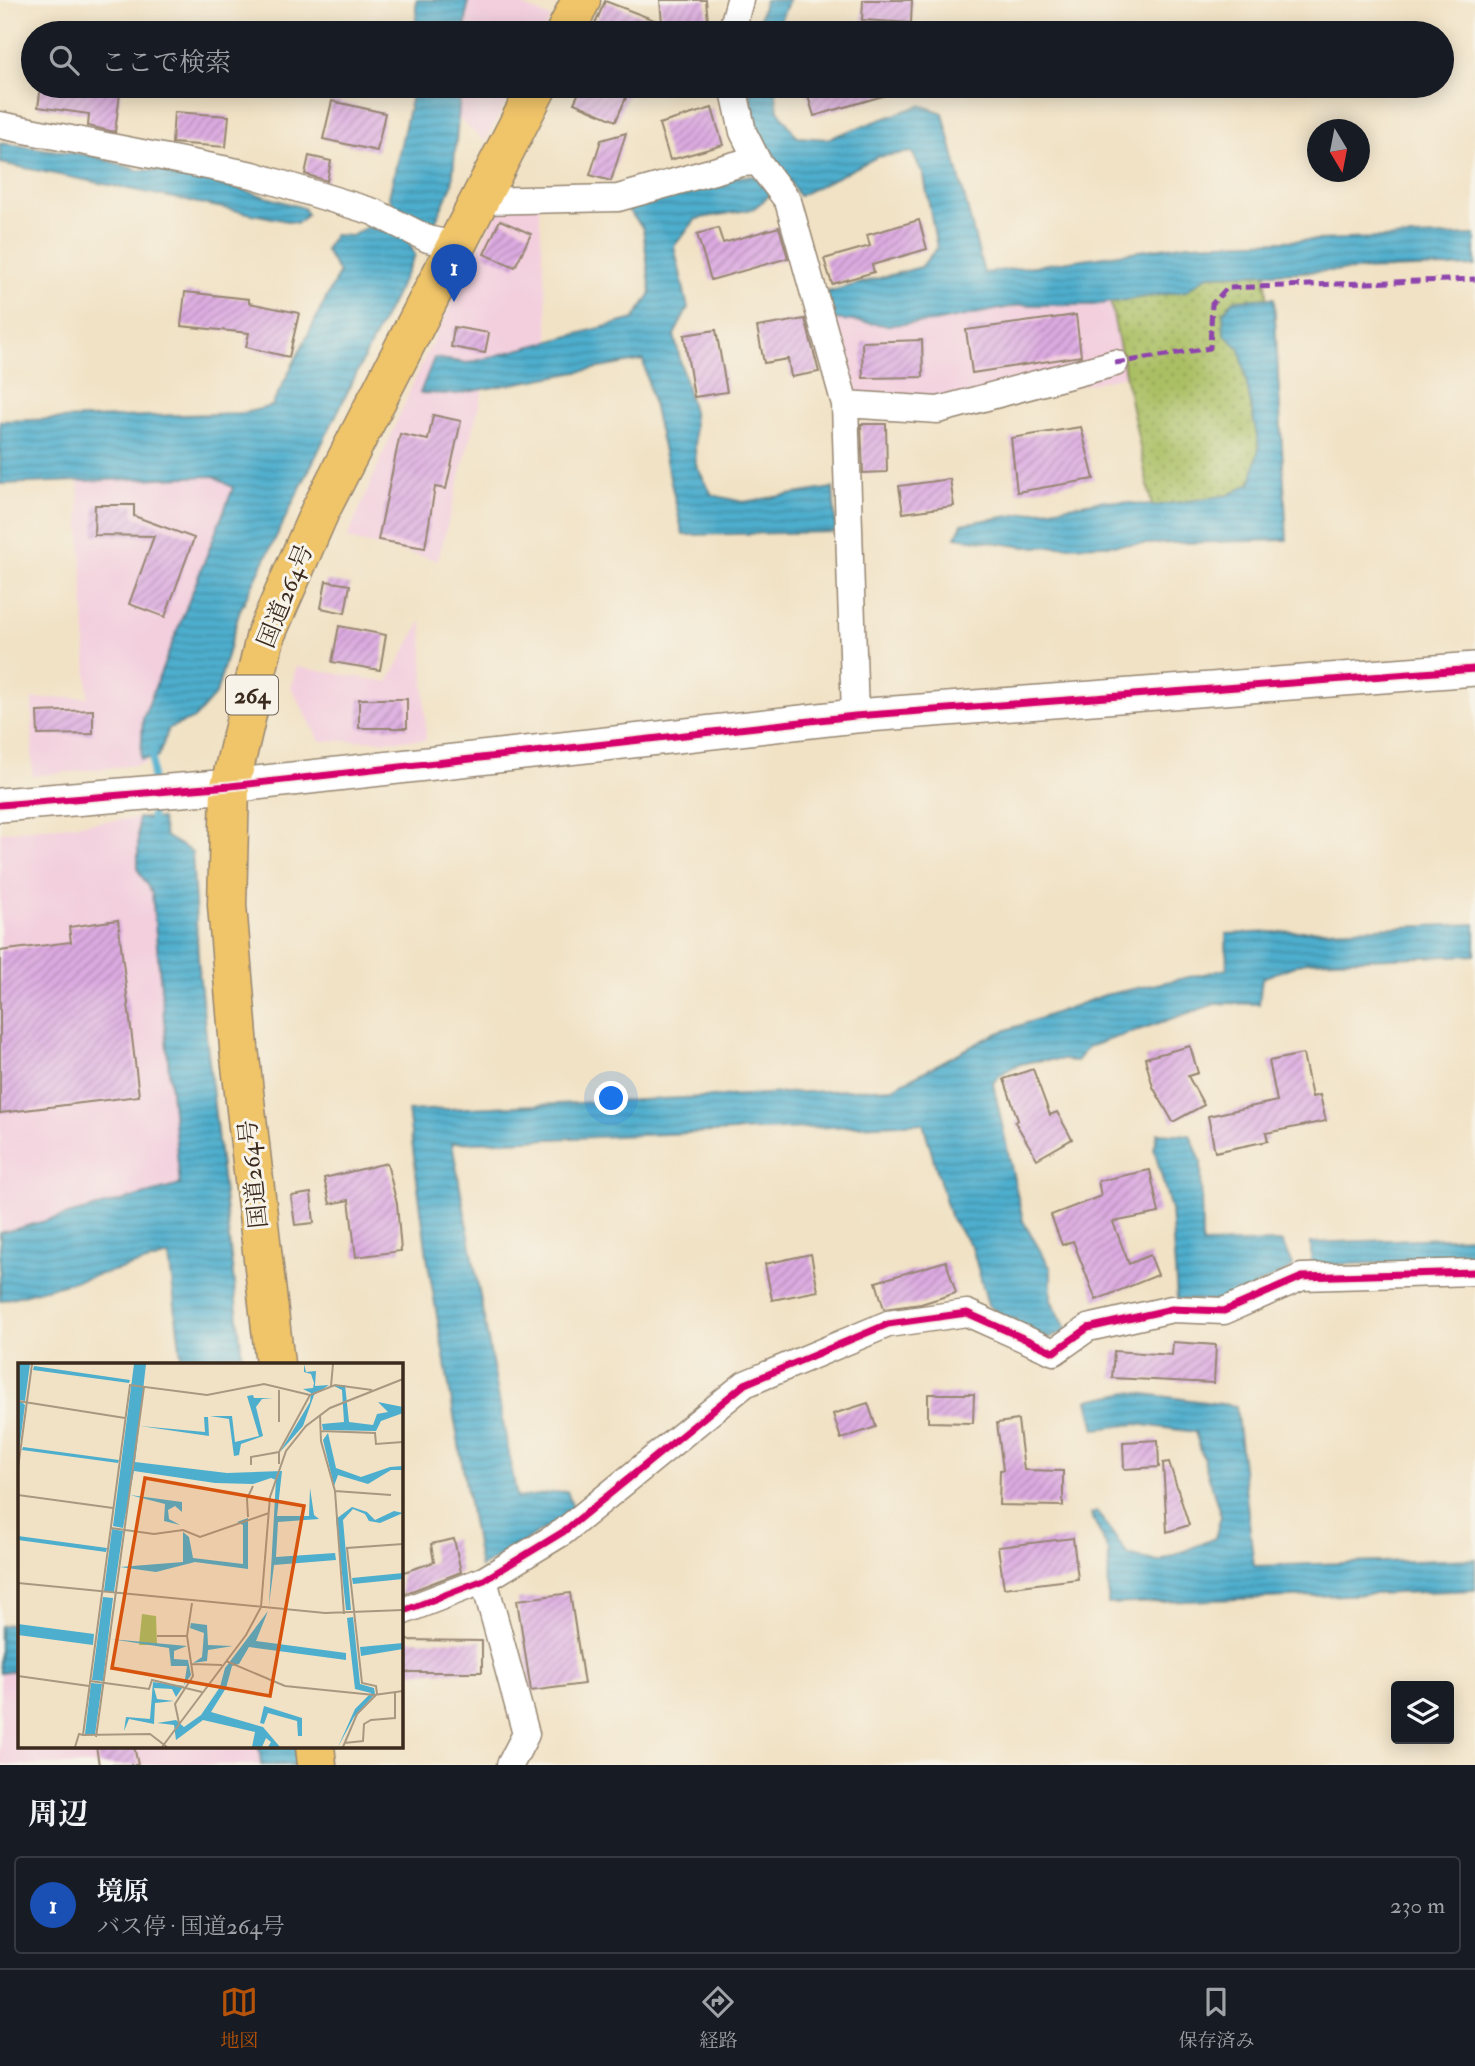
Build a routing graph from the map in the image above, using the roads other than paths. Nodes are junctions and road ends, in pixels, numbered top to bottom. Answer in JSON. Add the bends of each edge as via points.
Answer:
{"nodes":[{"id":1,"x":581,"y":0,"type":"edge"},
{"id":2,"x":740,"y":0,"type":"edge"},
{"id":3,"x":571,"y":21,"type":"edge"},
{"id":4,"x":734,"y":21,"type":"edge"},
{"id":5,"x":532,"y":98,"type":"edge"},
{"id":6,"x":736,"y":98,"type":"edge"},
{"id":7,"x":0,"y":125,"type":"edge"},
{"id":8,"x":758,"y":162,"type":"junction"},
{"id":9,"x":481,"y":201,"type":"junction"},
{"id":10,"x":443,"y":242,"type":"junction"},
{"id":11,"x":1115,"y":363,"type":"dead end"},
{"id":12,"x":845,"y":404,"type":"junction"},
{"id":13,"x":1475,"y":669,"type":"edge"},
{"id":14,"x":855,"y":716,"type":"junction"},
{"id":15,"x":230,"y":786,"type":"junction"},
{"id":16,"x":0,"y":805,"type":"edge"},
{"id":17,"x":1475,"y":1272,"type":"edge"},
{"id":18,"x":275,"y":1363,"type":"edge"},
{"id":19,"x":484,"y":1580,"type":"junction"},
{"id":20,"x":402,"y":1612,"type":"edge"},
{"id":21,"x":510,"y":1765,"type":"edge"}],
"edges":[{"from":1,"to":3,"type":"highway"},
{"from":2,"to":4,"type":"street"},
{"from":5,"to":9,"type":"highway","name":"国道264号","number":"264"},
{"from":6,"to":8,"type":"street","via":[[743,132]]},
{"from":7,"to":10,"type":"street","via":[[253,175],[374,212]]},
{"from":8,"to":9,"type":"street","via":[[618,198]]},
{"from":8,"to":12,"type":"street","via":[[788,201]]},
{"from":9,"to":10,"type":"highway","name":"国道264号","number":"264"},
{"from":10,"to":15,"type":"highway","name":"国道264号","number":"264","via":[[266,634]]},
{"from":11,"to":12,"type":"street","via":[[938,410]]},
{"from":12,"to":14,"type":"street"},
{"from":13,"to":14,"type":"street"},
{"from":14,"to":15,"type":"street"},
{"from":15,"to":16,"type":"street"},
{"from":15,"to":18,"type":"highway","name":"国道264号","number":"264","via":[[226,905]]},
{"from":17,"to":19,"type":"street","via":[[1302,1277],[1224,1311],[1172,1309],[1088,1328],[1054,1352],[967,1313],[888,1324],[745,1384],[563,1532]]},
{"from":19,"to":20,"type":"street"},
{"from":19,"to":21,"type":"street","via":[[526,1734]]}]}
